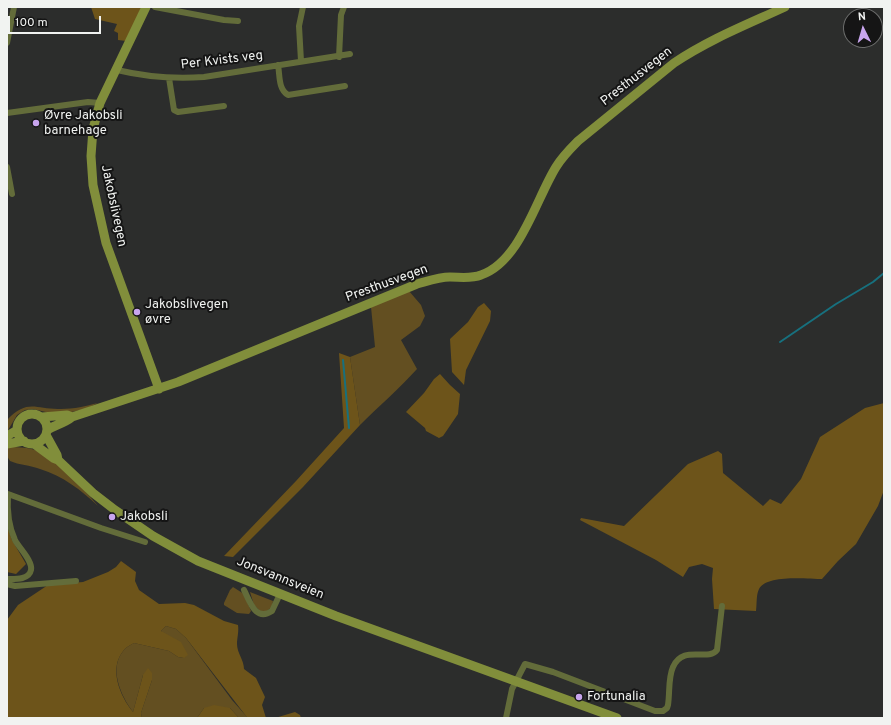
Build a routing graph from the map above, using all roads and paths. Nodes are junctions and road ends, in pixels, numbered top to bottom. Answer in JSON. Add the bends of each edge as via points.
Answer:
{"nodes":[{"id":1,"x":14,"y":7,"type":"edge"},
{"id":2,"x":146,"y":7,"type":"edge"},
{"id":3,"x":155,"y":7,"type":"edge"},
{"id":4,"x":303,"y":7,"type":"edge"},
{"id":5,"x":344,"y":7,"type":"edge"},
{"id":6,"x":785,"y":7,"type":"edge"},
{"id":7,"x":238,"y":21,"type":"dead end"},
{"id":8,"x":7,"y":43,"type":"edge"},
{"id":9,"x":350,"y":54,"type":"dead end"},
{"id":10,"x":339,"y":57,"type":"junction"},
{"id":11,"x":301,"y":61,"type":"junction"},
{"id":12,"x":278,"y":65,"type":"junction"},
{"id":13,"x":117,"y":70,"type":"junction"},
{"id":14,"x":169,"y":78,"type":"junction"},
{"id":15,"x":346,"y":86,"type":"dead end"},
{"id":16,"x":100,"y":103,"type":"junction"},
{"id":17,"x":224,"y":106,"type":"dead end"},
{"id":18,"x":7,"y":113,"type":"edge"},
{"id":19,"x":7,"y":167,"type":"edge"},
{"id":20,"x":12,"y":194,"type":"dead end"},
{"id":21,"x":159,"y":389,"type":"junction"},
{"id":22,"x":42,"y":417,"type":"junction"},
{"id":23,"x":72,"y":417,"type":"junction"},
{"id":24,"x":17,"y":430,"type":"junction"},
{"id":25,"x":46,"y":433,"type":"junction"},
{"id":26,"x":7,"y":436,"type":"edge"},
{"id":27,"x":24,"y":441,"type":"junction"},
{"id":28,"x":7,"y":444,"type":"edge"},
{"id":29,"x":34,"y":444,"type":"junction"},
{"id":30,"x":58,"y":460,"type":"junction"},
{"id":31,"x":145,"y":542,"type":"dead end"},
{"id":32,"x":7,"y":579,"type":"edge"},
{"id":33,"x":76,"y":581,"type":"dead end"},
{"id":34,"x":7,"y":584,"type":"edge"},
{"id":35,"x":244,"y":590,"type":"dead end"},
{"id":36,"x":280,"y":594,"type":"junction"},
{"id":37,"x":722,"y":606,"type":"dead end"},
{"id":38,"x":516,"y":681,"type":"junction"},
{"id":39,"x":506,"y":718,"type":"edge"},
{"id":40,"x":617,"y":718,"type":"edge"}],
"edges":[{"from":1,"to":8,"type":"street"},
{"from":2,"to":13,"type":"street","name":"Jakobslivegen"},
{"from":3,"to":7,"type":"street"},
{"from":4,"to":11,"type":"street","via":[[299,26]]},
{"from":5,"to":10,"type":"street"},
{"from":6,"to":21,"type":"street","name":"Presthusvegen","via":[[698,47],[674,63],[582,138],[556,167],[513,250],[498,266],[480,276],[448,277],[417,284]]},
{"from":9,"to":10,"type":"street","name":"Per Kvists veg"},
{"from":10,"to":11,"type":"street","name":"Per Kvists veg"},
{"from":11,"to":12,"type":"street","name":"Per Kvists veg"},
{"from":12,"to":14,"type":"street","name":"Per Kvists veg","via":[[204,77]]},
{"from":12,"to":15,"type":"street","name":"Per Kvists veg","via":[[281,88],[288,95]]},
{"from":13,"to":14,"type":"street","name":"Per Kvists veg"},
{"from":13,"to":16,"type":"street","name":"Jakobslivegen"},
{"from":14,"to":17,"type":"street","name":"Per Kvists veg","via":[[174,110],[178,112]]},
{"from":16,"to":18,"type":"street","via":[[88,102]]},
{"from":16,"to":21,"type":"street","name":"Jakobslivegen","via":[[93,129],[91,156],[93,185],[101,226]]},
{"from":19,"to":20,"type":"street"},
{"from":21,"to":23,"type":"street","name":"Presthusvegen"},
{"from":22,"to":23,"type":"street","name":"Presthusvegen"},
{"from":22,"to":24,"type":"street","via":[[34,414],[25,415],[19,421]]},
{"from":22,"to":25,"type":"street","via":[[45,420]]},
{"from":23,"to":25,"type":"street","name":"Presthusvegen"},
{"from":24,"to":26,"type":"street"},
{"from":24,"to":27,"type":"street"},
{"from":25,"to":29,"type":"street"},
{"from":25,"to":30,"type":"street","name":"Jonsvannsveien"},
{"from":27,"to":28,"type":"street"},
{"from":27,"to":29,"type":"street"},
{"from":29,"to":30,"type":"street","name":"Jonsvannsveien"},
{"from":30,"to":36,"type":"street","name":"Jonsvannsveien","via":[[96,496],[153,536],[198,561]]},
{"from":31,"to":32,"type":"street","via":[[8,494],[8,514],[12,532],[31,569],[26,577]]},
{"from":33,"to":34,"type":"street","via":[[15,586]]},
{"from":35,"to":36,"type":"street","via":[[254,610],[261,614],[272,611]]},
{"from":36,"to":38,"type":"street","name":"Jonsvannsveien"},
{"from":37,"to":38,"type":"street","via":[[718,650],[711,654],[687,655],[678,660],[671,674],[668,705],[663,711],[655,711],[530,664],[525,664]]},
{"from":38,"to":39,"type":"street"},
{"from":38,"to":40,"type":"street","name":"Jonsvannsveien"}]}
